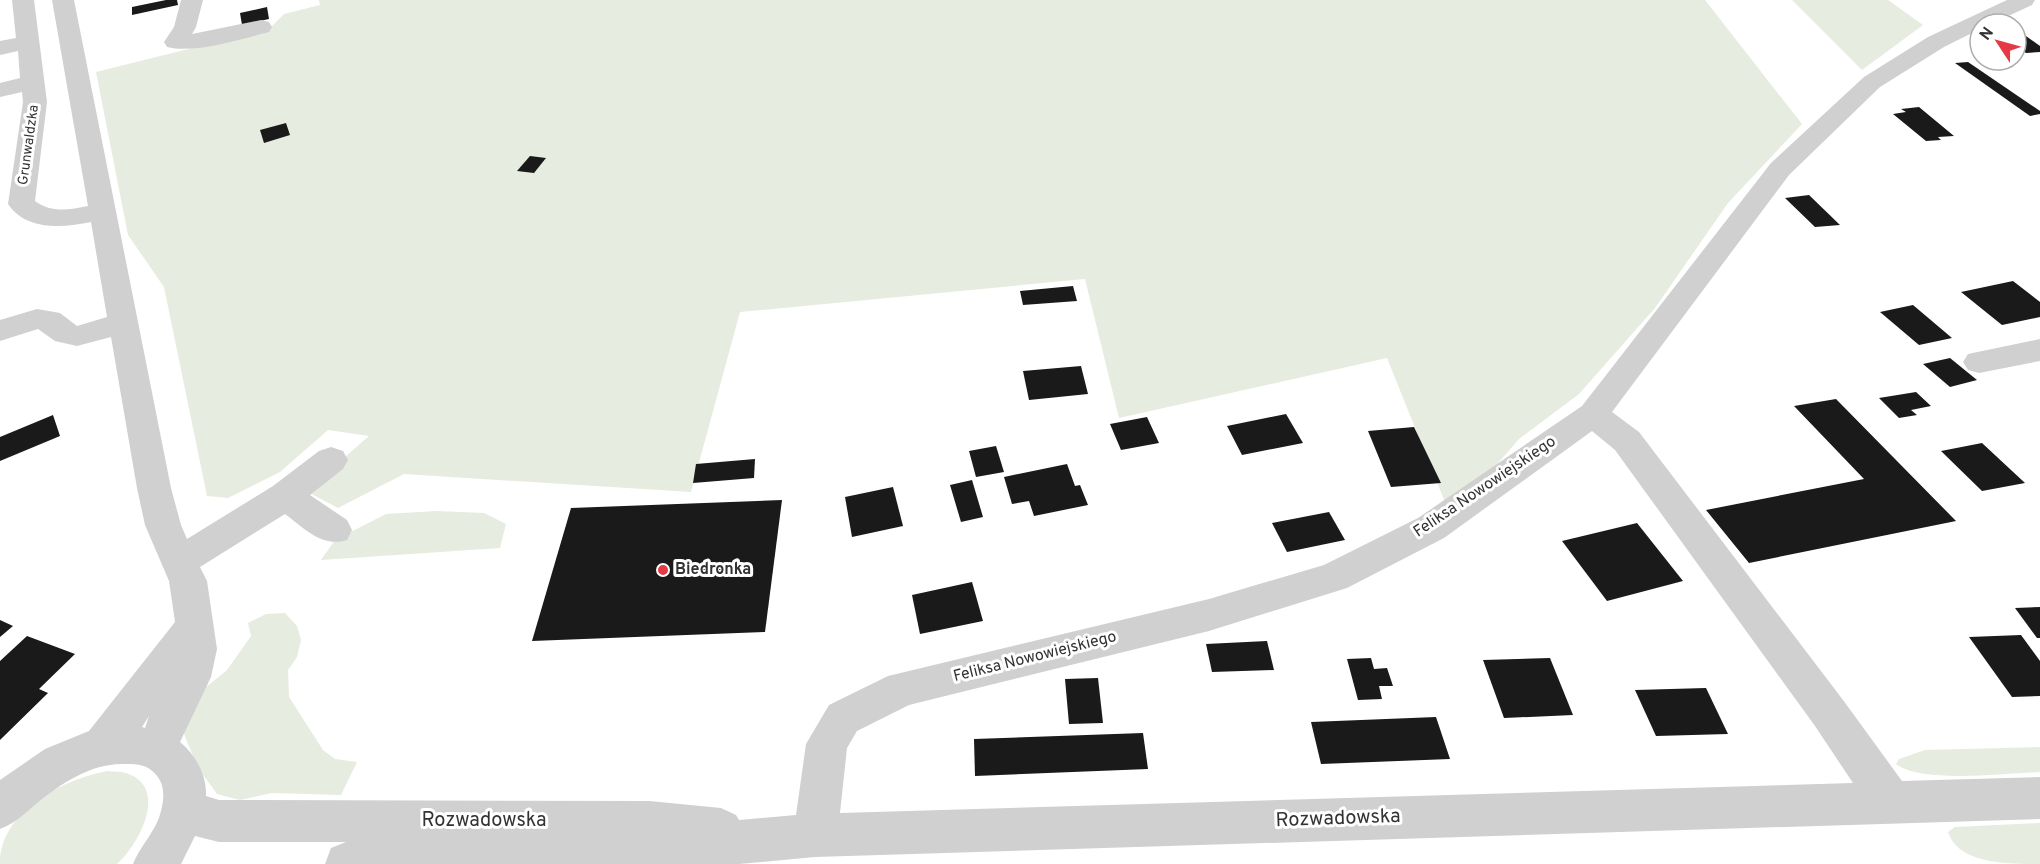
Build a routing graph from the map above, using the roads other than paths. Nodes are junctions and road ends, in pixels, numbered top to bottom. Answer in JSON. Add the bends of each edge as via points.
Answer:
{"nodes":[{"id":1,"x":23,"y":0,"type":"edge"},
{"id":2,"x":63,"y":0,"type":"edge"},
{"id":3,"x":192,"y":0,"type":"edge"},
{"id":4,"x":2024,"y":0,"type":"edge"},
{"id":5,"x":261,"y":27,"type":"dead end"},
{"id":6,"x":28,"y":42,"type":"junction"},
{"id":7,"x":0,"y":48,"type":"edge"},
{"id":8,"x":34,"y":82,"type":"junction"},
{"id":9,"x":0,"y":90,"type":"edge"},
{"id":10,"x":102,"y":211,"type":"junction"},
{"id":11,"x":123,"y":323,"type":"junction"},
{"id":12,"x":0,"y":331,"type":"edge"},
{"id":13,"x":2040,"y":350,"type":"edge"},
{"id":14,"x":1979,"y":362,"type":"dead end"},
{"id":15,"x":1593,"y":414,"type":"junction"},
{"id":16,"x":331,"y":460,"type":"dead end"},
{"id":17,"x":285,"y":496,"type":"junction"},
{"id":18,"x":334,"y":530,"type":"dead end"},
{"id":19,"x":179,"y":561,"type":"junction"},
{"id":20,"x":193,"y":628,"type":"junction"},
{"id":21,"x":102,"y":747,"type":"junction"},
{"id":22,"x":157,"y":749,"type":"junction"},
{"id":23,"x":7,"y":796,"type":"edge"},
{"id":24,"x":2040,"y":798,"type":"edge"},
{"id":25,"x":1890,"y":801,"type":"junction"},
{"id":26,"x":183,"y":811,"type":"junction"},
{"id":27,"x":800,"y":836,"type":"junction"},
{"id":28,"x":154,"y":864,"type":"edge"},
{"id":29,"x":346,"y":864,"type":"edge"}],
"edges":[{"from":1,"to":6,"type":"street","name":"Grunwaldzka"},
{"from":2,"to":10,"type":"street"},
{"from":3,"to":5,"type":"street","via":[[185,27],[176,42]]},
{"from":4,"to":15,"type":"street","name":"Feliksa Nowowiejskiego","via":[[1936,42],[1872,82],[1830,120],[1780,169]]},
{"from":6,"to":7,"type":"street"},
{"from":6,"to":8,"type":"street","name":"Grunwaldzka"},
{"from":8,"to":9,"type":"street"},
{"from":8,"to":10,"type":"street","name":"Grunwaldzka","via":[[35,102],[21,204],[33,215],[48,219]]},
{"from":10,"to":11,"type":"street"},
{"from":11,"to":12,"type":"street","via":[[77,336],[66,334],[49,320],[37,319]]},
{"from":11,"to":19,"type":"street","via":[[154,488],[163,525]]},
{"from":13,"to":14,"type":"street"},
{"from":15,"to":25,"type":"street","via":[[1627,441],[1829,712]]},
{"from":15,"to":27,"type":"street","name":"Feliksa Nowowiejskiego","via":[[1431,528],[1334,577],[1209,615],[902,689],[843,718],[827,744]]},
{"from":16,"to":17,"type":"street"},
{"from":17,"to":18,"type":"street"},
{"from":17,"to":19,"type":"street"},
{"from":19,"to":20,"type":"street","via":[[188,581]]},
{"from":20,"to":21,"type":"street"},
{"from":20,"to":22,"type":"street","via":[[198,649],[190,677]]},
{"from":21,"to":22,"type":"street","via":[[132,744]]},
{"from":21,"to":23,"type":"street","via":[[61,762]]},
{"from":22,"to":26,"type":"street","via":[[176,763],[185,784]]},
{"from":24,"to":25,"type":"street","name":"Rozwadowska"},
{"from":25,"to":27,"type":"street","name":"Rozwadowska"},
{"from":26,"to":27,"type":"street","name":"Rozwadowska","via":[[219,821],[649,822]]},
{"from":26,"to":28,"type":"street"},
{"from":27,"to":29,"type":"street","name":"Rozwadowska","via":[[581,857]]}]}
